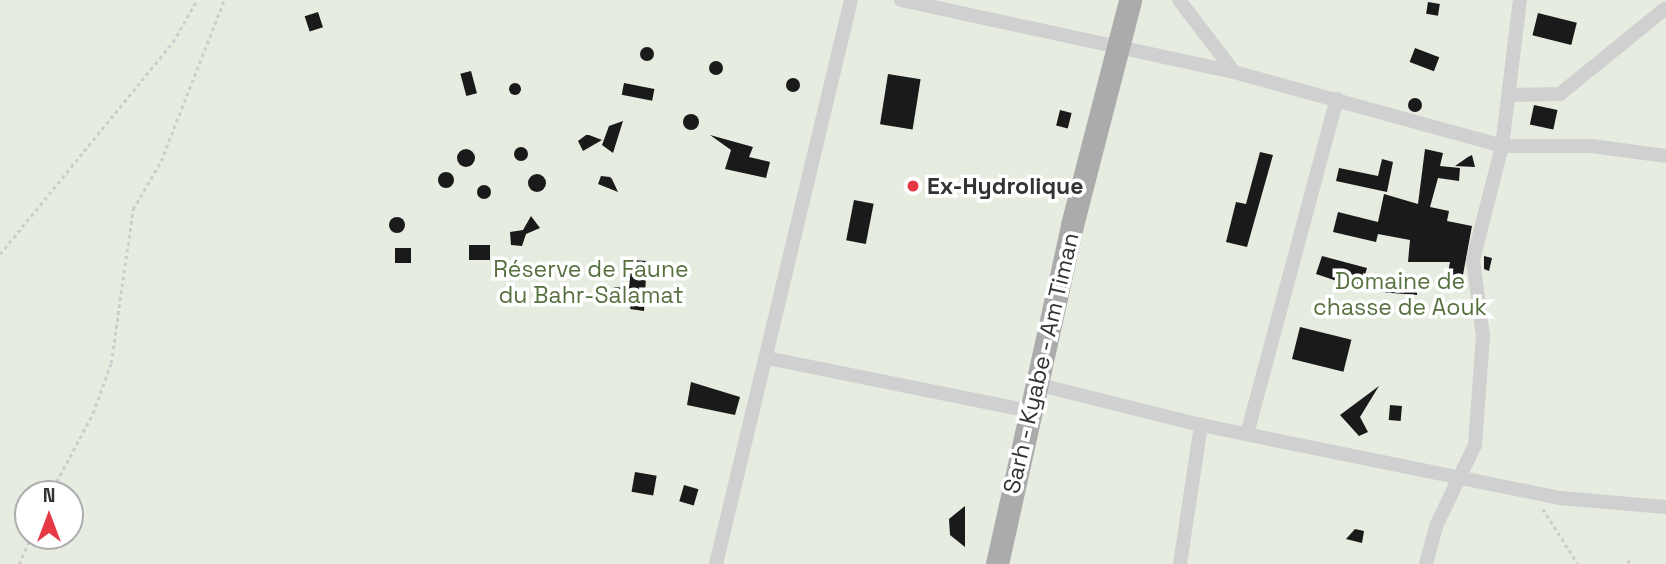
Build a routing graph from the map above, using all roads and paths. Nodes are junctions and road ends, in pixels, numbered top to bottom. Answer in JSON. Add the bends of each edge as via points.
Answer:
{"nodes":[{"id":1,"x":197,"y":0,"type":"edge"},
{"id":2,"x":224,"y":0,"type":"edge"},
{"id":3,"x":851,"y":0,"type":"edge"},
{"id":4,"x":901,"y":0,"type":"edge"},
{"id":5,"x":1130,"y":0,"type":"edge"},
{"id":6,"x":1179,"y":0,"type":"edge"},
{"id":7,"x":1520,"y":0,"type":"edge"},
{"id":8,"x":1666,"y":8,"type":"edge"},
{"id":9,"x":1117,"y":48,"type":"junction"},
{"id":10,"x":1234,"y":72,"type":"junction"},
{"id":11,"x":1508,"y":95,"type":"junction"},
{"id":12,"x":1337,"y":99,"type":"junction"},
{"id":13,"x":1502,"y":146,"type":"junction"},
{"id":14,"x":1666,"y":156,"type":"edge"},
{"id":15,"x":0,"y":254,"type":"edge"},
{"id":16,"x":767,"y":358,"type":"junction"},
{"id":17,"x":1036,"y":384,"type":"junction"},
{"id":18,"x":1030,"y":411,"type":"junction"},
{"id":19,"x":1201,"y":425,"type":"junction"},
{"id":20,"x":1247,"y":434,"type":"junction"},
{"id":21,"x":1459,"y":477,"type":"junction"},
{"id":22,"x":57,"y":480,"type":"edge"},
{"id":23,"x":1522,"y":490,"type":"junction"},
{"id":24,"x":1666,"y":507,"type":"edge"},
{"id":25,"x":716,"y":564,"type":"edge"},
{"id":26,"x":997,"y":564,"type":"edge"},
{"id":27,"x":1180,"y":564,"type":"edge"},
{"id":28,"x":1426,"y":564,"type":"edge"},
{"id":29,"x":1578,"y":564,"type":"edge"}],
"edges":[{"from":1,"to":15,"type":"path","via":[[173,42]]},
{"from":2,"to":22,"type":"path","via":[[161,161],[133,209],[111,363],[93,413]]},
{"from":3,"to":16,"type":"street"},
{"from":4,"to":9,"type":"street"},
{"from":5,"to":9,"type":"main road","name":"Sarh - Kyabe - Am Timan"},
{"from":6,"to":10,"type":"street"},
{"from":7,"to":11,"type":"street"},
{"from":8,"to":11,"type":"street","via":[[1560,94]]},
{"from":9,"to":10,"type":"street"},
{"from":9,"to":17,"type":"main road","name":"Sarh - Kyabe - Am Timan"},
{"from":10,"to":12,"type":"street"},
{"from":11,"to":13,"type":"street"},
{"from":12,"to":13,"type":"street","via":[[1345,107]]},
{"from":12,"to":20,"type":"street"},
{"from":13,"to":14,"type":"street","via":[[1592,146]]},
{"from":13,"to":21,"type":"street","via":[[1474,260],[1481,372],[1475,445]]},
{"from":16,"to":18,"type":"street"},
{"from":16,"to":25,"type":"street"},
{"from":17,"to":18,"type":"main road","name":"Sarh - Kyabe - Am Timan"},
{"from":17,"to":19,"type":"street"},
{"from":18,"to":26,"type":"main road","name":"Sarh - Kyabe - Am Timan"},
{"from":19,"to":20,"type":"street"},
{"from":19,"to":27,"type":"street"},
{"from":20,"to":21,"type":"street"},
{"from":21,"to":23,"type":"street"},
{"from":21,"to":28,"type":"street"},
{"from":23,"to":24,"type":"street"},
{"from":23,"to":29,"type":"path","via":[[1532,507],[1548,514]]}]}
